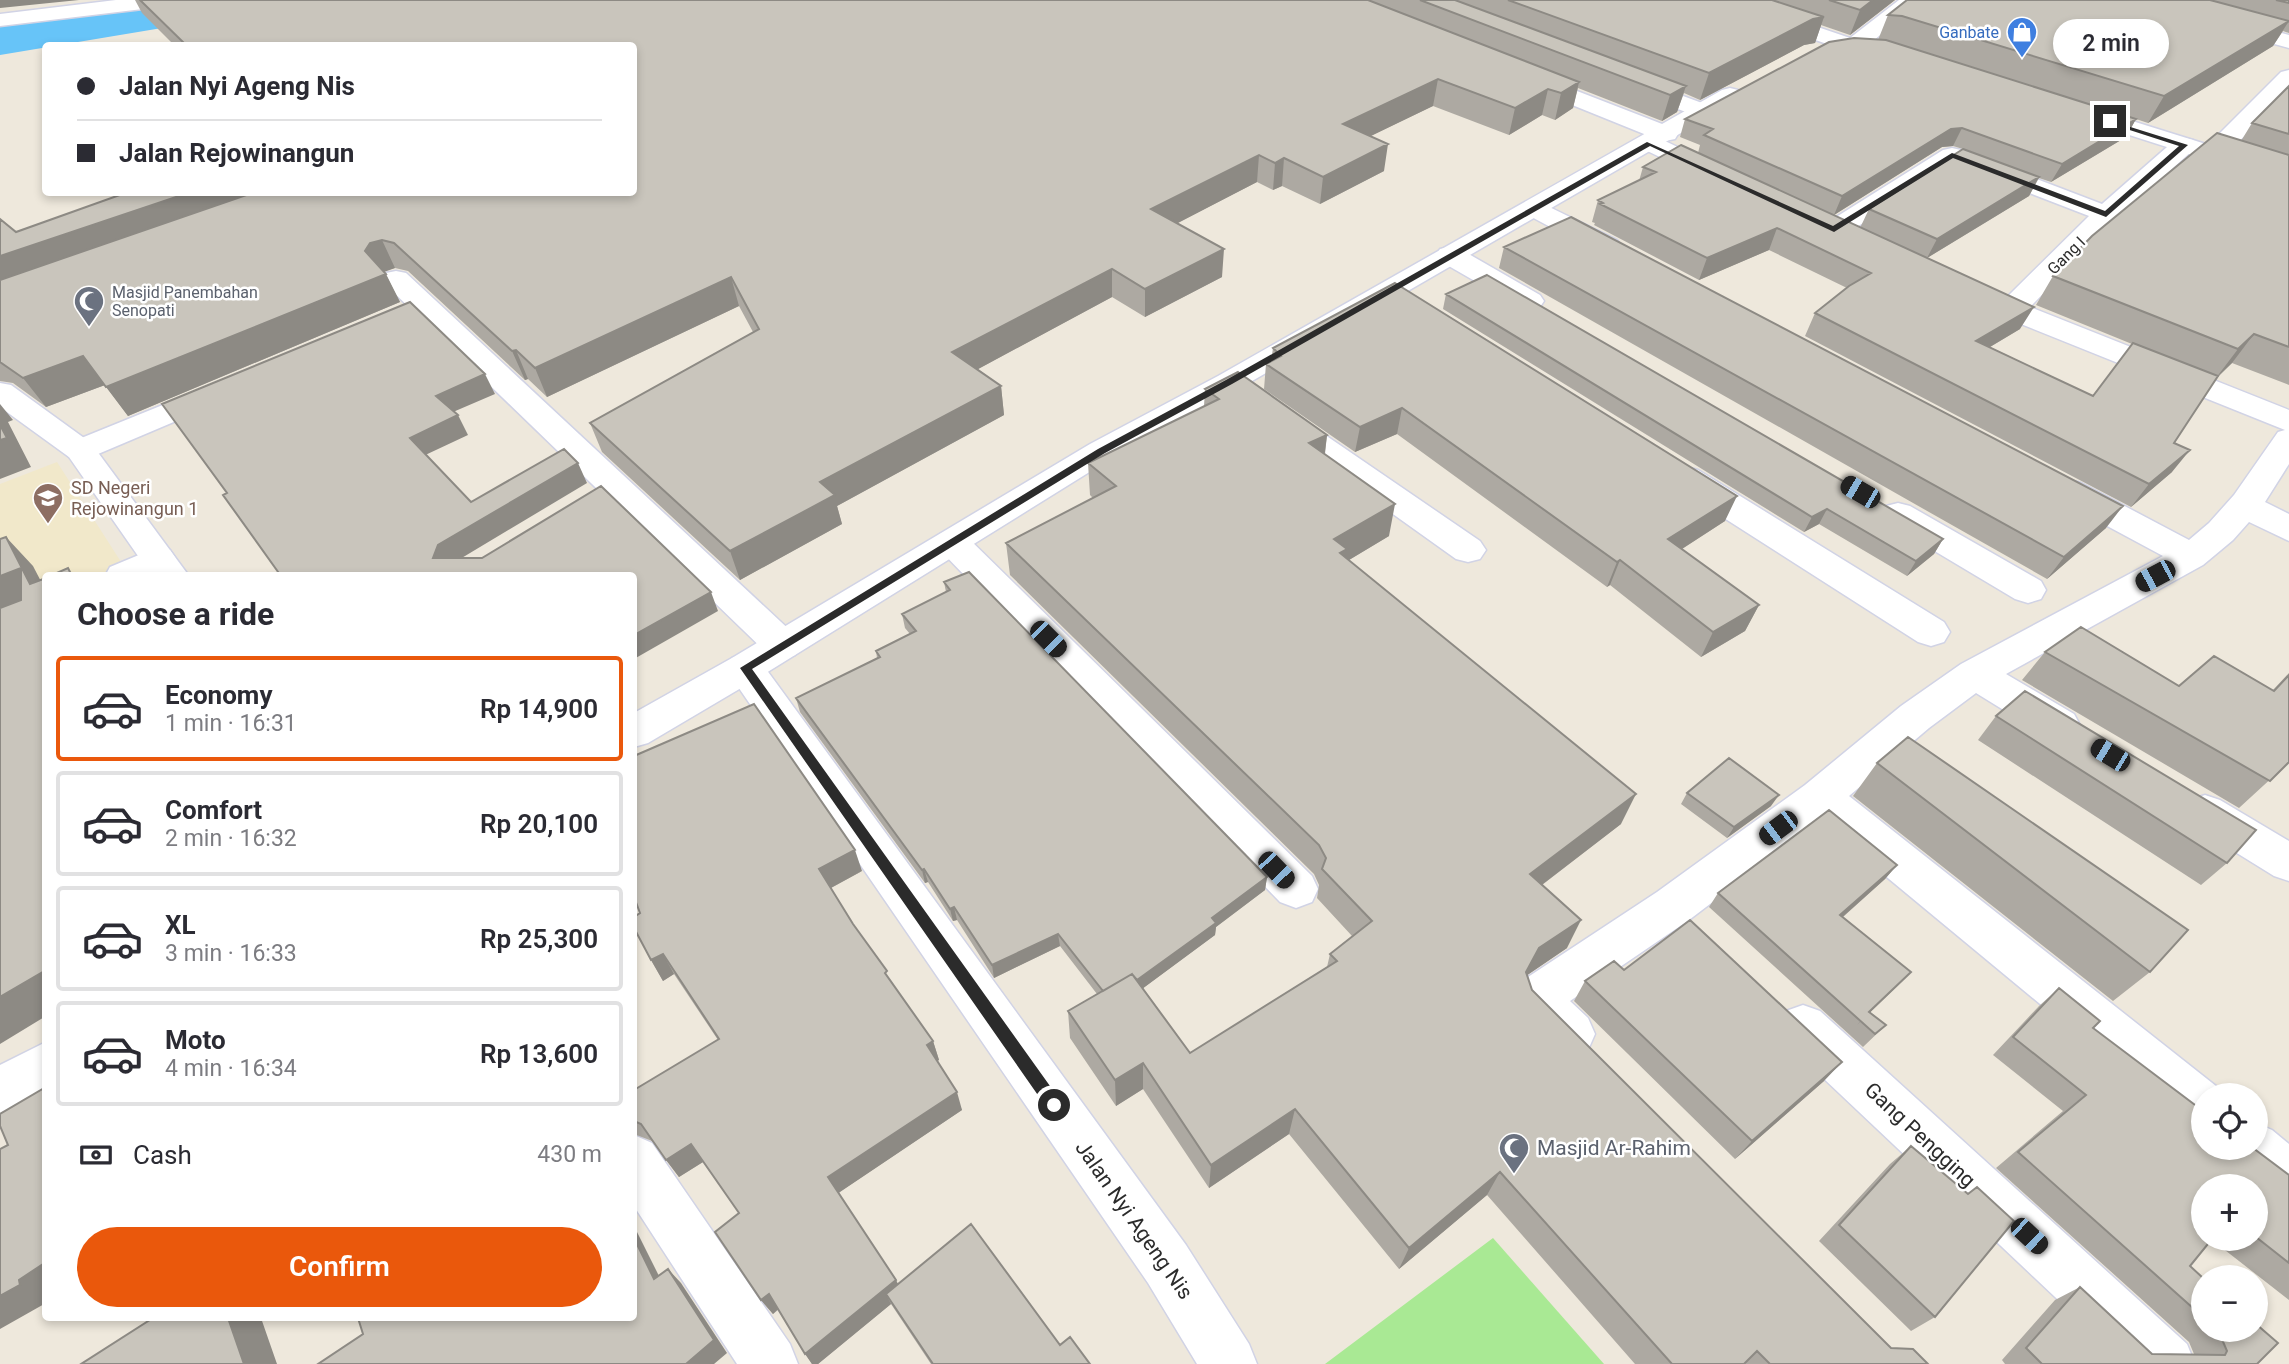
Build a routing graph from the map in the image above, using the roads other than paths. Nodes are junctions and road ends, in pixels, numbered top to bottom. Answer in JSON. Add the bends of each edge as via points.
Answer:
{"nodes":[{"id":1,"x":168,"y":0,"type":"edge"},
{"id":2,"x":1718,"y":0,"type":"edge"},
{"id":3,"x":1912,"y":0,"type":"edge"},
{"id":4,"x":2136,"y":0,"type":"edge"},
{"id":5,"x":0,"y":20,"type":"edge"},
{"id":6,"x":2289,"y":42,"type":"edge"},
{"id":7,"x":1867,"y":47,"type":"junction"},
{"id":8,"x":1801,"y":58,"type":"edge"},
{"id":9,"x":1503,"y":69,"type":"edge"},
{"id":10,"x":1613,"y":77,"type":"edge"},
{"id":11,"x":2289,"y":78,"type":"edge"},
{"id":12,"x":1751,"y":84,"type":"edge"},
{"id":13,"x":2055,"y":103,"type":"edge"},
{"id":14,"x":1702,"y":111,"type":"junction"},
{"id":15,"x":1658,"y":139,"type":"junction"},
{"id":16,"x":2184,"y":145,"type":"junction"},
{"id":17,"x":2213,"y":154,"type":"junction"},
{"id":18,"x":2289,"y":178,"type":"edge"},
{"id":19,"x":1736,"y":184,"type":"edge"},
{"id":20,"x":1535,"y":208,"type":"junction"},
{"id":21,"x":2106,"y":214,"type":"junction"},
{"id":22,"x":1809,"y":218,"type":"edge"},
{"id":23,"x":1450,"y":255,"type":"junction"},
{"id":24,"x":1632,"y":259,"type":"edge"},
{"id":25,"x":396,"y":279,"type":"edge"},
{"id":26,"x":1952,"y":283,"type":"edge"},
{"id":27,"x":2011,"y":310,"type":"junction"},
{"id":28,"x":1559,"y":318,"type":"edge"},
{"id":29,"x":246,"y":380,"type":"edge"},
{"id":30,"x":0,"y":392,"type":"edge"},
{"id":31,"x":1248,"y":395,"type":"junction"},
{"id":32,"x":2289,"y":421,"type":"edge"},
{"id":33,"x":2289,"y":439,"type":"edge"},
{"id":34,"x":80,"y":450,"type":"junction"},
{"id":35,"x":1660,"y":461,"type":"edge"},
{"id":36,"x":2046,"y":479,"type":"edge"},
{"id":37,"x":1872,"y":499,"type":"edge"},
{"id":38,"x":2246,"y":506,"type":"junction"},
{"id":39,"x":2289,"y":529,"type":"edge"},
{"id":40,"x":952,"y":542,"type":"junction"},
{"id":41,"x":1468,"y":550,"type":"dead end"},
{"id":42,"x":2191,"y":556,"type":"junction"},
{"id":43,"x":164,"y":568,"type":"edge"},
{"id":44,"x":144,"y":572,"type":"edge"},
{"id":45,"x":2028,"y":590,"type":"dead end"},
{"id":46,"x":1931,"y":632,"type":"dead end"},
{"id":47,"x":763,"y":656,"type":"junction"},
{"id":48,"x":1975,"y":674,"type":"junction"},
{"id":49,"x":637,"y":730,"type":"edge"},
{"id":50,"x":2091,"y":744,"type":"edge"},
{"id":51,"x":2173,"y":793,"type":"edge"},
{"id":52,"x":1820,"y":797,"type":"junction"},
{"id":53,"x":2289,"y":863,"type":"edge"},
{"id":54,"x":1296,"y":890,"type":"dead end"},
{"id":55,"x":1774,"y":1000,"type":"edge"},
{"id":56,"x":42,"y":1068,"type":"edge"},
{"id":57,"x":1606,"y":1069,"type":"edge"},
{"id":58,"x":0,"y":1091,"type":"edge"},
{"id":59,"x":2191,"y":1097,"type":"edge"},
{"id":60,"x":2268,"y":1160,"type":"edge"},
{"id":61,"x":637,"y":1165,"type":"edge"},
{"id":62,"x":2289,"y":1177,"type":"edge"},
{"id":63,"x":770,"y":1364,"type":"edge"},
{"id":64,"x":1228,"y":1364,"type":"edge"},
{"id":65,"x":2167,"y":1364,"type":"edge"}],
"edges":[{"from":1,"to":5,"type":"street"},
{"from":2,"to":7,"type":"street"},
{"from":3,"to":7,"type":"street"},
{"from":4,"to":6,"type":"street"},
{"from":7,"to":8,"type":"street","via":[[1829,47]]},
{"from":9,"to":15,"type":"street"},
{"from":10,"to":14,"type":"street"},
{"from":11,"to":17,"type":"street"},
{"from":12,"to":14,"type":"street"},
{"from":13,"to":16,"type":"street"},
{"from":14,"to":15,"type":"street"},
{"from":15,"to":19,"type":"street"},
{"from":15,"to":20,"type":"street"},
{"from":16,"to":17,"type":"street"},
{"from":16,"to":21,"type":"street","name":"Gang I"},
{"from":17,"to":18,"type":"street"},
{"from":20,"to":23,"type":"street"},
{"from":20,"to":24,"type":"street"},
{"from":21,"to":22,"type":"street","via":[[1952,155],[1846,235]]},
{"from":21,"to":27,"type":"street","name":"Gang I"},
{"from":23,"to":28,"type":"street"},
{"from":23,"to":31,"type":"street","via":[[1400,298]]},
{"from":25,"to":47,"type":"street","name":"Jalan Nyi Ageng Nis","via":[[412,311]]},
{"from":26,"to":27,"type":"street"},
{"from":27,"to":32,"type":"street"},
{"from":29,"to":34,"type":"street"},
{"from":30,"to":34,"type":"street"},
{"from":31,"to":40,"type":"street","via":[[1101,451]]},
{"from":31,"to":41,"type":"street"},
{"from":33,"to":38,"type":"street"},
{"from":34,"to":43,"type":"street"},
{"from":35,"to":46,"type":"street"},
{"from":36,"to":42,"type":"street"},
{"from":37,"to":45,"type":"street"},
{"from":38,"to":39,"type":"street"},
{"from":38,"to":42,"type":"street","via":[[2224,532]]},
{"from":40,"to":47,"type":"street"},
{"from":40,"to":54,"type":"street"},
{"from":42,"to":48,"type":"street"},
{"from":43,"to":44,"type":"street"},
{"from":47,"to":49,"type":"street"},
{"from":47,"to":64,"type":"street","name":"Jalan Nyi Ageng Nis","via":[[1167,1264]]},
{"from":48,"to":50,"type":"street"},
{"from":48,"to":52,"type":"street","via":[[1915,717]]},
{"from":51,"to":53,"type":"street"},
{"from":52,"to":57,"type":"street","via":[[1688,920],[1544,992],[1538,1001]]},
{"from":52,"to":59,"type":"street"},
{"from":55,"to":65,"type":"street","name":"Gang Pengging"},
{"from":56,"to":58,"type":"street"},
{"from":60,"to":62,"type":"street"},
{"from":61,"to":63,"type":"street"}]}
